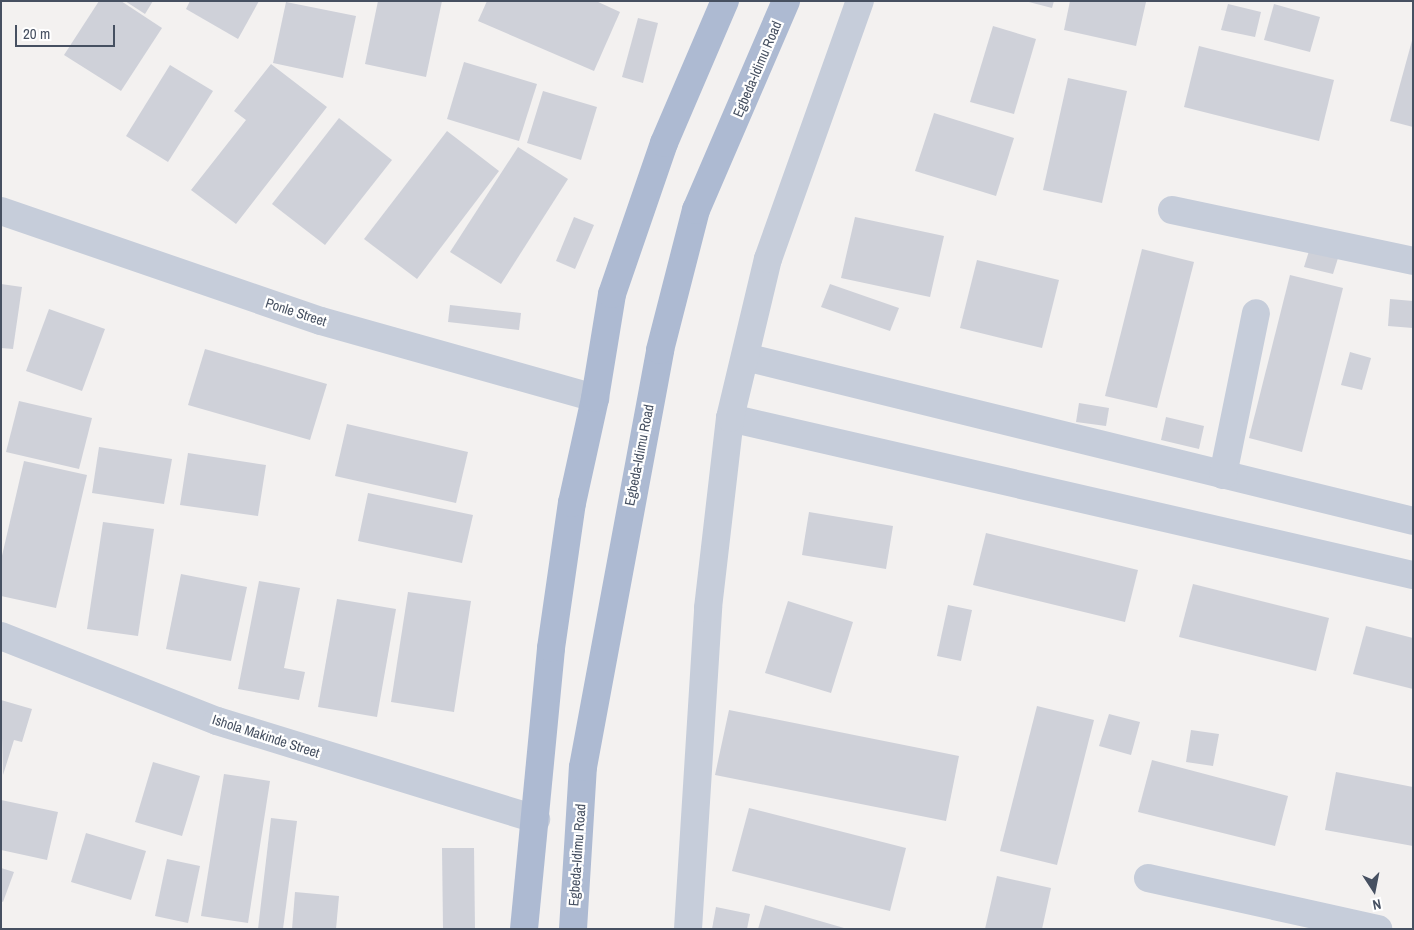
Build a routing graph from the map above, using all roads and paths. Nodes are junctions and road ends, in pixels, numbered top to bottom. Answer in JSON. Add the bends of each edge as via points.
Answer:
{"nodes":[{"id":1,"x":786,"y":1,"type":"edge"},
{"id":2,"x":860,"y":1,"type":"edge"},
{"id":3,"x":721,"y":2,"type":"edge"},
{"id":4,"x":1172,"y":210,"type":"dead end"},
{"id":5,"x":1,"y":211,"type":"edge"},
{"id":6,"x":1413,"y":262,"type":"edge"},
{"id":7,"x":1256,"y":314,"type":"dead end"},
{"id":8,"x":745,"y":357,"type":"junction"},
{"id":9,"x":594,"y":398,"type":"junction"},
{"id":10,"x":730,"y":418,"type":"junction"},
{"id":11,"x":1223,"y":475,"type":"junction"},
{"id":12,"x":1413,"y":521,"type":"edge"},
{"id":13,"x":1413,"y":575,"type":"edge"},
{"id":14,"x":1,"y":636,"type":"edge"},
{"id":15,"x":536,"y":819,"type":"junction"},
{"id":16,"x":1148,"y":878,"type":"dead end"},
{"id":17,"x":524,"y":929,"type":"edge"},
{"id":18,"x":573,"y":929,"type":"edge"},
{"id":19,"x":688,"y":929,"type":"edge"},
{"id":20,"x":1378,"y":929,"type":"edge"}],
"edges":[{"from":1,"to":18,"type":"main road","name":"Egbeda-Idimu Road","via":[[696,210],[660,350],[583,767]]},
{"from":2,"to":8,"type":"street","via":[[768,259]]},
{"from":3,"to":9,"type":"main road","via":[[664,143],[612,294]]},
{"from":4,"to":6,"type":"street"},
{"from":5,"to":9,"type":"street","name":"Ponle Street","via":[[320,321]]},
{"from":7,"to":11,"type":"street"},
{"from":8,"to":10,"type":"street"},
{"from":8,"to":11,"type":"street"},
{"from":9,"to":15,"type":"main road","via":[[572,503],[551,648]]},
{"from":10,"to":13,"type":"street"},
{"from":10,"to":19,"type":"street","via":[[708,608]]},
{"from":11,"to":12,"type":"street"},
{"from":14,"to":15,"type":"street","name":"Ishola Makinde Street","via":[[217,721]]},
{"from":15,"to":17,"type":"main road"},
{"from":16,"to":20,"type":"street"}]}
